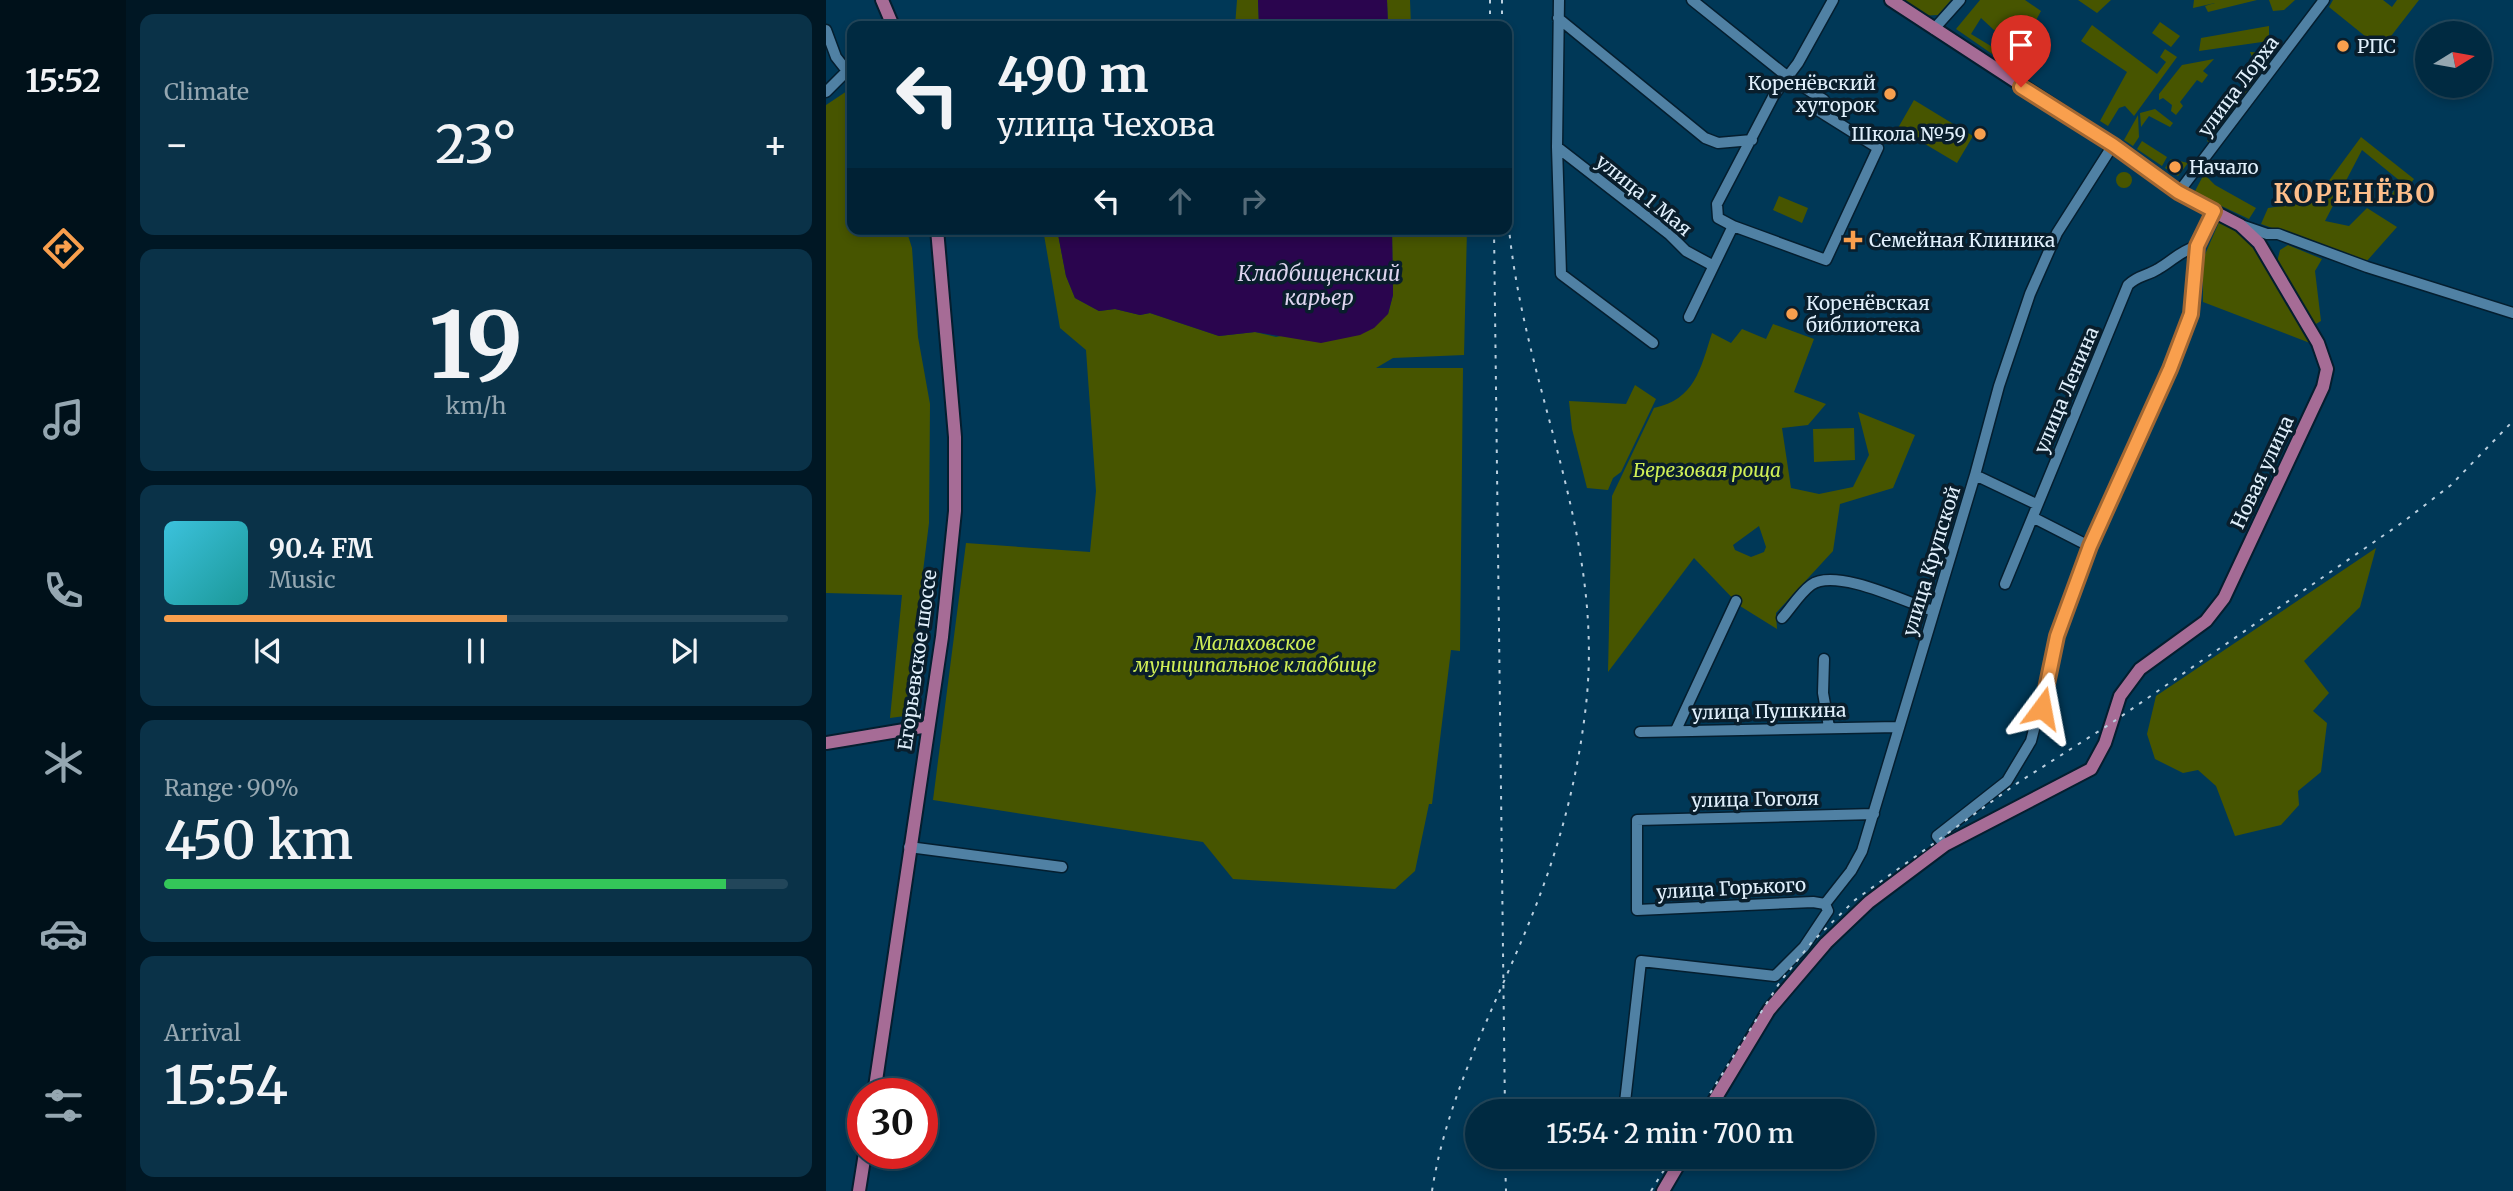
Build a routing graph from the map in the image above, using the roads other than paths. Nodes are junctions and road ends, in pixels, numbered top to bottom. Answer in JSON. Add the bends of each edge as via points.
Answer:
{"nodes":[{"id":1,"x":882,"y":0,"type":"edge"},
{"id":2,"x":1559,"y":0,"type":"edge"},
{"id":3,"x":1692,"y":0,"type":"edge"},
{"id":4,"x":1833,"y":0,"type":"edge"},
{"id":5,"x":1891,"y":0,"type":"edge"},
{"id":6,"x":1960,"y":0,"type":"edge"},
{"id":7,"x":2324,"y":0,"type":"edge"},
{"id":8,"x":1558,"y":18,"type":"junction"},
{"id":9,"x":891,"y":21,"type":"edge"},
{"id":10,"x":1934,"y":29,"type":"junction"},
{"id":11,"x":826,"y":30,"type":"edge"},
{"id":12,"x":1788,"y":77,"type":"junction"},
{"id":13,"x":826,"y":92,"type":"edge"},
{"id":14,"x":1752,"y":140,"type":"junction"},
{"id":15,"x":2113,"y":145,"type":"junction"},
{"id":16,"x":1557,"y":147,"type":"junction"},
{"id":17,"x":2178,"y":192,"type":"junction"},
{"id":18,"x":2214,"y":211,"type":"junction"},
{"id":19,"x":1733,"y":226,"type":"junction"},
{"id":20,"x":938,"y":235,"type":"edge"},
{"id":21,"x":2263,"y":239,"type":"junction"},
{"id":22,"x":2197,"y":246,"type":"junction"},
{"id":23,"x":1713,"y":265,"type":"junction"},
{"id":24,"x":2513,"y":313,"type":"edge"},
{"id":25,"x":1689,"y":317,"type":"dead end"},
{"id":26,"x":1653,"y":343,"type":"dead end"},
{"id":27,"x":1975,"y":475,"type":"junction"},
{"id":28,"x":2036,"y":504,"type":"junction"},
{"id":29,"x":2034,"y":518,"type":"junction"},
{"id":30,"x":2090,"y":546,"type":"junction"},
{"id":31,"x":2005,"y":584,"type":"dead end"},
{"id":32,"x":1736,"y":601,"type":"dead end"},
{"id":33,"x":1933,"y":611,"type":"junction"},
{"id":34,"x":1782,"y":618,"type":"dead end"},
{"id":35,"x":1824,"y":659,"type":"dead end"},
{"id":36,"x":928,"y":726,"type":"junction"},
{"id":37,"x":1829,"y":727,"type":"junction"},
{"id":38,"x":1898,"y":727,"type":"junction"},
{"id":39,"x":1676,"y":730,"type":"junction"},
{"id":40,"x":1640,"y":732,"type":"dead end"},
{"id":41,"x":826,"y":743,"type":"edge"},
{"id":42,"x":1874,"y":814,"type":"junction"},
{"id":43,"x":1945,"y":845,"type":"junction"},
{"id":44,"x":909,"y":847,"type":"junction"},
{"id":45,"x":1062,"y":867,"type":"dead end"},
{"id":46,"x":1825,"y":904,"type":"junction"},
{"id":47,"x":1637,"y":910,"type":"joint"},
{"id":48,"x":876,"y":1078,"type":"edge"},
{"id":49,"x":1626,"y":1099,"type":"edge"},
{"id":50,"x":1716,"y":1099,"type":"edge"},
{"id":51,"x":862,"y":1169,"type":"edge"},
{"id":52,"x":1675,"y":1169,"type":"edge"},
{"id":53,"x":859,"y":1191,"type":"edge"},
{"id":54,"x":1663,"y":1191,"type":"edge"}],
"edges":[{"from":1,"to":9,"type":"main road"},
{"from":2,"to":8,"type":"street"},
{"from":3,"to":12,"type":"street"},
{"from":4,"to":12,"type":"street"},
{"from":5,"to":10,"type":"main road","name":"Новая улица"},
{"from":6,"to":10,"type":"street"},
{"from":7,"to":17,"type":"street","name":"улица Лорха"},
{"from":8,"to":14,"type":"street","via":[[1705,138],[1718,143]]},
{"from":8,"to":16,"type":"street"},
{"from":10,"to":15,"type":"main road","name":"Новая улица"},
{"from":11,"to":13,"type":"street","via":[[847,71]]},
{"from":12,"to":14,"type":"street"},
{"from":12,"to":19,"type":"street","via":[[1824,100],[1819,111],[1878,148],[1826,260]]},
{"from":14,"to":19,"type":"street","via":[[1717,204],[1718,218]]},
{"from":15,"to":17,"type":"main road","name":"Новая улица"},
{"from":15,"to":27,"type":"street","name":"улица Крупской","via":[[2057,233],[2030,293]]},
{"from":16,"to":23,"type":"street","name":"улица 1 Мая","via":[[1686,251]]},
{"from":16,"to":26,"type":"street","via":[[1561,274]]},
{"from":17,"to":18,"type":"main road","name":"Новая улица"},
{"from":18,"to":21,"type":"main road","name":"Новая улица"},
{"from":18,"to":22,"type":"street"},
{"from":19,"to":23,"type":"street"},
{"from":20,"to":36,"type":"main road","name":"Егорьевское шоссе","via":[[954,424],[955,511]]},
{"from":21,"to":24,"type":"street","name":"Новая улица","via":[[2278,234]]},
{"from":21,"to":43,"type":"main road","name":"Новая улица","via":[[2328,369],[2224,598],[2206,621],[2140,669],[2113,711],[2105,743],[2091,769]]},
{"from":22,"to":28,"type":"street","name":"улица Ленина","via":[[2178,252],[2163,267],[2137,276],[2129,285]]},
{"from":22,"to":30,"type":"street","via":[[2191,314]]},
{"from":23,"to":25,"type":"street"},
{"from":27,"to":28,"type":"street"},
{"from":27,"to":33,"type":"street","name":"улица Крупской"},
{"from":28,"to":29,"type":"street","name":"улица Ленина"},
{"from":29,"to":30,"type":"street"},
{"from":29,"to":31,"type":"street","name":"улица Ленина"},
{"from":30,"to":43,"type":"street","via":[[2057,636],[2031,741],[2007,781],[1937,836]]},
{"from":32,"to":39,"type":"street"},
{"from":33,"to":34,"type":"street","via":[[1827,578],[1811,585]]},
{"from":33,"to":38,"type":"street","name":"улица Крупской"},
{"from":35,"to":37,"type":"street"},
{"from":36,"to":41,"type":"main road"},
{"from":36,"to":44,"type":"main road","name":"Егорьевское шоссе"},
{"from":37,"to":38,"type":"street","name":"улица Пушкина"},
{"from":37,"to":39,"type":"street","name":"улица Пушкина"},
{"from":38,"to":42,"type":"street","name":"улица Крупской"},
{"from":39,"to":40,"type":"street","name":"улица Пушкина"},
{"from":42,"to":46,"type":"street","name":"улица Крупской","via":[[1851,871]]},
{"from":42,"to":47,"type":"street","name":"улица Гоголя","via":[[1637,820]]},
{"from":43,"to":50,"type":"main road","name":"Новая улица","via":[[1869,902],[1826,943],[1769,1010]]},
{"from":44,"to":45,"type":"street"},
{"from":44,"to":48,"type":"main road","name":"Егорьевское шоссе"},
{"from":46,"to":47,"type":"street","name":"улица Горького"},
{"from":46,"to":49,"type":"street","name":"улица Крупской","via":[[1828,911],[1804,947],[1775,976],[1641,961]]},
{"from":51,"to":53,"type":"main road"},
{"from":52,"to":54,"type":"main road"}]}
